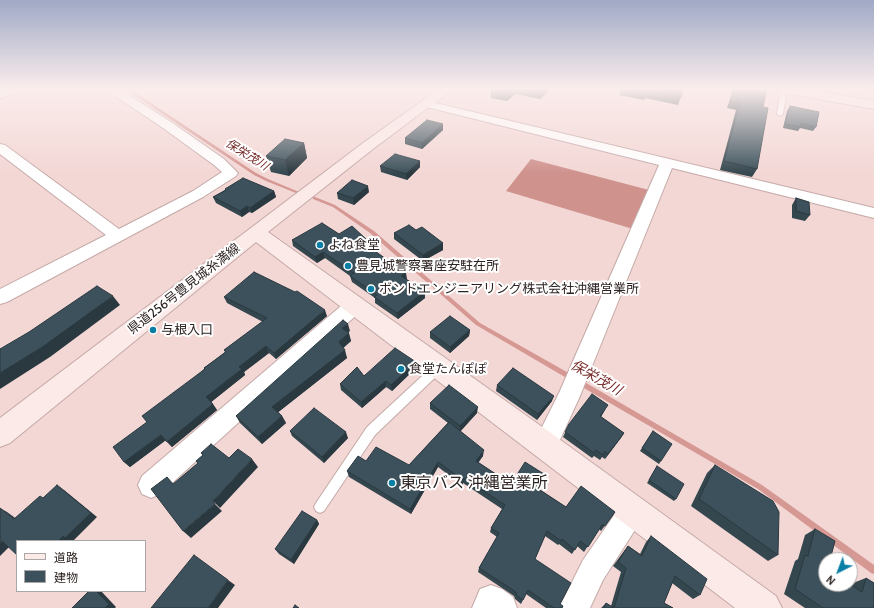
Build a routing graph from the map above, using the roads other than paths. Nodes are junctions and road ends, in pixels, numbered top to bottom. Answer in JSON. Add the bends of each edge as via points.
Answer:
{"nodes":[{"id":1,"x":154,"y":117,"type":"edge"},
{"id":2,"x":395,"y":117,"type":"edge"},
{"id":3,"x":408,"y":117,"type":"edge"},
{"id":4,"x":481,"y":117,"type":"edge"},
{"id":5,"x":368,"y":146,"type":"junction"},
{"id":6,"x":0,"y":148,"type":"edge"},
{"id":7,"x":667,"y":163,"type":"junction"},
{"id":8,"x":874,"y":214,"type":"edge"},
{"id":9,"x":256,"y":233,"type":"junction"},
{"id":10,"x":118,"y":236,"type":"junction"},
{"id":11,"x":0,"y":297,"type":"edge"},
{"id":12,"x":355,"y":305,"type":"junction"},
{"id":13,"x":440,"y":367,"type":"junction"},
{"id":14,"x":0,"y":434,"type":"edge"},
{"id":15,"x":545,"y":444,"type":"junction"},
{"id":16,"x":151,"y":484,"type":"dead end"},
{"id":17,"x":320,"y":507,"type":"dead end"},
{"id":18,"x":633,"y":510,"type":"junction"},
{"id":19,"x":487,"y":608,"type":"edge"},
{"id":20,"x":502,"y":608,"type":"edge"},
{"id":21,"x":574,"y":608,"type":"edge"},
{"id":22,"x":764,"y":608,"type":"edge"}],
"edges":[{"from":1,"to":10,"type":"street","via":[[231,172],[198,194]]},
{"from":2,"to":5,"type":"main road","name":"県道256号豊見城糸満線"},
{"from":3,"to":5,"type":"main road","name":"県道256号豊見城糸満線"},
{"from":4,"to":7,"type":"street"},
{"from":5,"to":9,"type":"main road","name":"県道256号豊見城糸満線"},
{"from":6,"to":10,"type":"street"},
{"from":7,"to":8,"type":"street"},
{"from":7,"to":15,"type":"street","via":[[569,396]]},
{"from":9,"to":12,"type":"main road"},
{"from":9,"to":14,"type":"main road","name":"県道256号豊見城糸満線"},
{"from":10,"to":11,"type":"street"},
{"from":12,"to":13,"type":"main road"},
{"from":12,"to":16,"type":"street"},
{"from":13,"to":15,"type":"main road"},
{"from":13,"to":17,"type":"lane","via":[[371,431]]},
{"from":15,"to":18,"type":"main road"},
{"from":18,"to":21,"type":"street","via":[[594,570]]},
{"from":18,"to":22,"type":"main road"},
{"from":19,"to":20,"type":"street","via":[[491,600]]}]}
